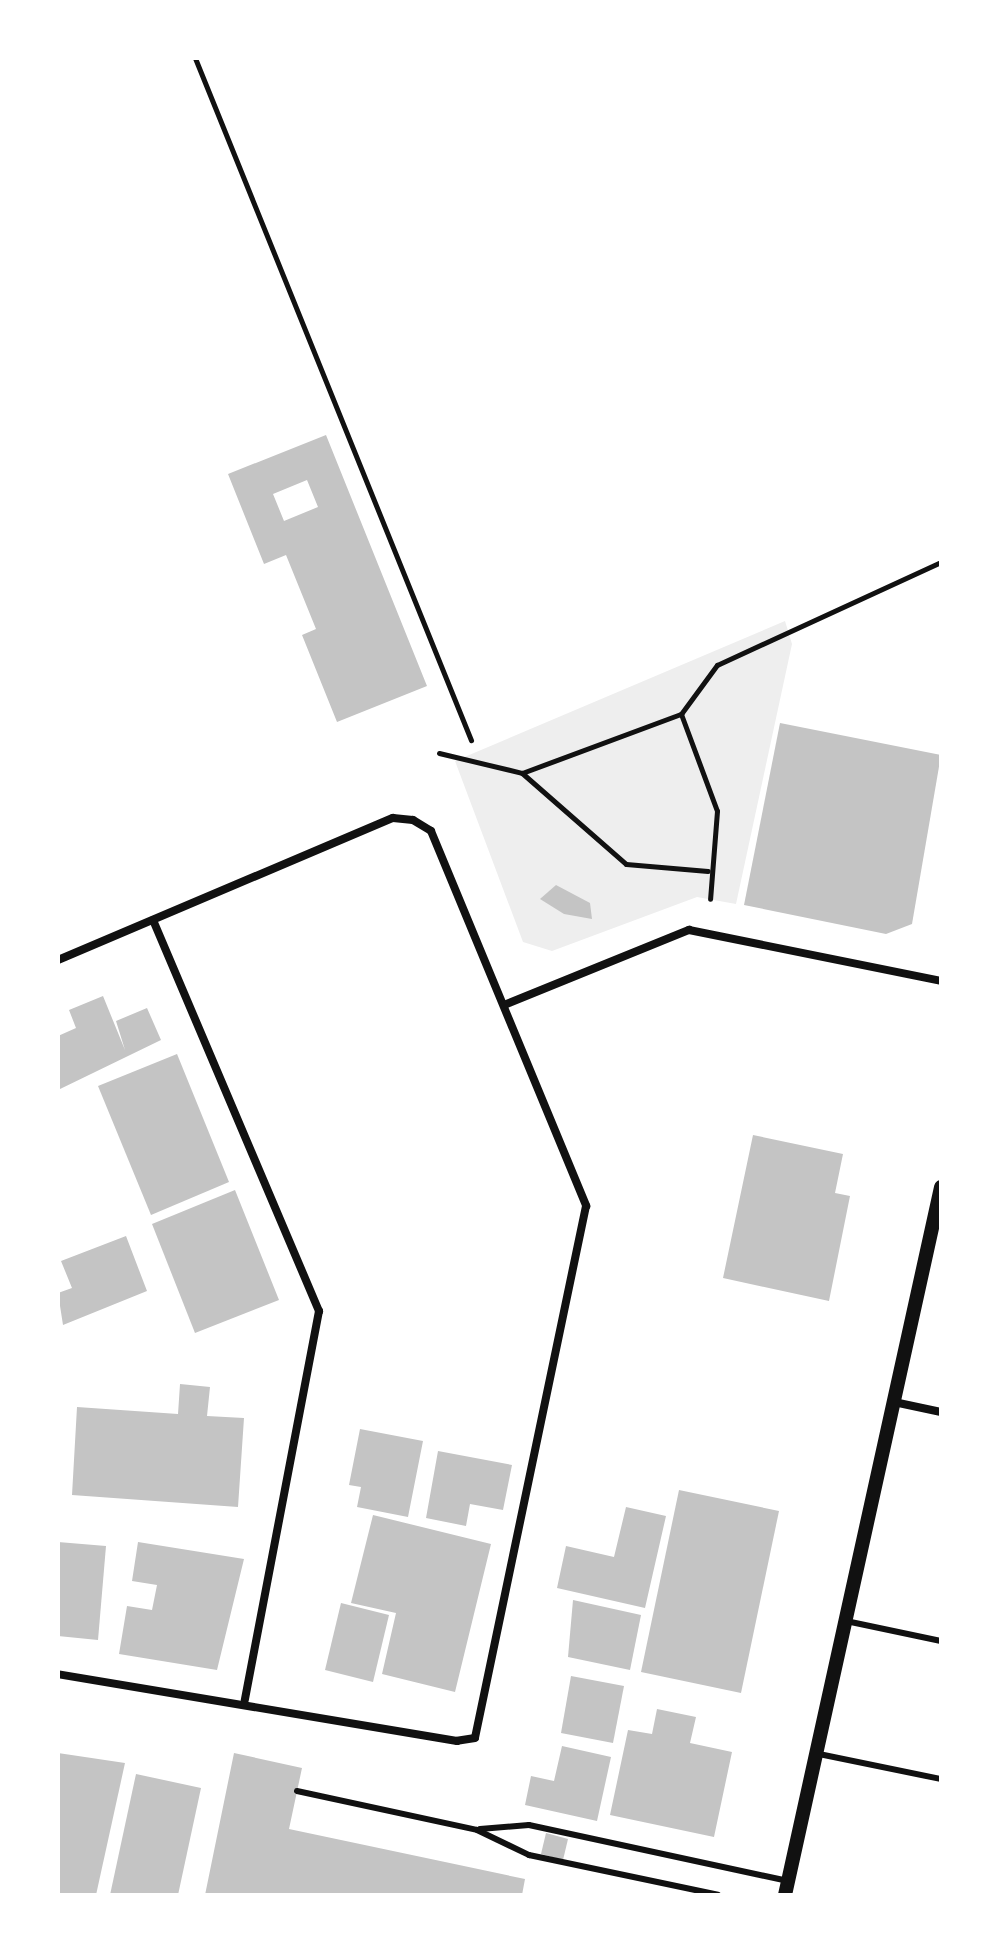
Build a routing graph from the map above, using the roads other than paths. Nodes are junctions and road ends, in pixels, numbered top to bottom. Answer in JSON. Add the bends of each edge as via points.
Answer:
{"nodes":[{"id":1,"x":153,"y":920,"type":"junction"},
{"id":2,"x":58,"y":960,"type":"edge"},
{"id":3,"x":941,"y":981,"type":"edge"},
{"id":4,"x":504,"y":1005,"type":"junction"},
{"id":5,"x":941,"y":1187,"type":"edge"},
{"id":6,"x":894,"y":1402,"type":"junction"},
{"id":7,"x":941,"y":1412,"type":"edge"},
{"id":8,"x":846,"y":1621,"type":"junction"},
{"id":9,"x":941,"y":1641,"type":"edge"},
{"id":10,"x":58,"y":1674,"type":"edge"},
{"id":11,"x":245,"y":1700,"type":"junction"},
{"id":12,"x":815,"y":1754,"type":"junction"},
{"id":13,"x":941,"y":1779,"type":"edge"},
{"id":14,"x":297,"y":1791,"type":"dead end"},
{"id":15,"x":477,"y":1830,"type":"junction"},
{"id":16,"x":786,"y":1888,"type":"edge"},
{"id":17,"x":718,"y":1895,"type":"edge"}],
"edges":[{"from":1,"to":2,"type":"street"},
{"from":1,"to":4,"type":"street","via":[[393,818],[413,820],[431,831]]},
{"from":1,"to":11,"type":"street","via":[[319,1311]]},
{"from":3,"to":4,"type":"street","via":[[689,930]]},
{"from":4,"to":11,"type":"street","via":[[586,1206],[475,1738],[457,1741]]},
{"from":5,"to":6,"type":"street"},
{"from":6,"to":7,"type":"street"},
{"from":6,"to":8,"type":"street"},
{"from":8,"to":9,"type":"lane"},
{"from":8,"to":12,"type":"street"},
{"from":10,"to":11,"type":"street"},
{"from":12,"to":13,"type":"lane"},
{"from":12,"to":16,"type":"street"},
{"from":14,"to":15,"type":"lane"},
{"from":15,"to":16,"type":"lane","via":[[529,1825]]},
{"from":15,"to":17,"type":"lane","via":[[529,1855]]}]}
